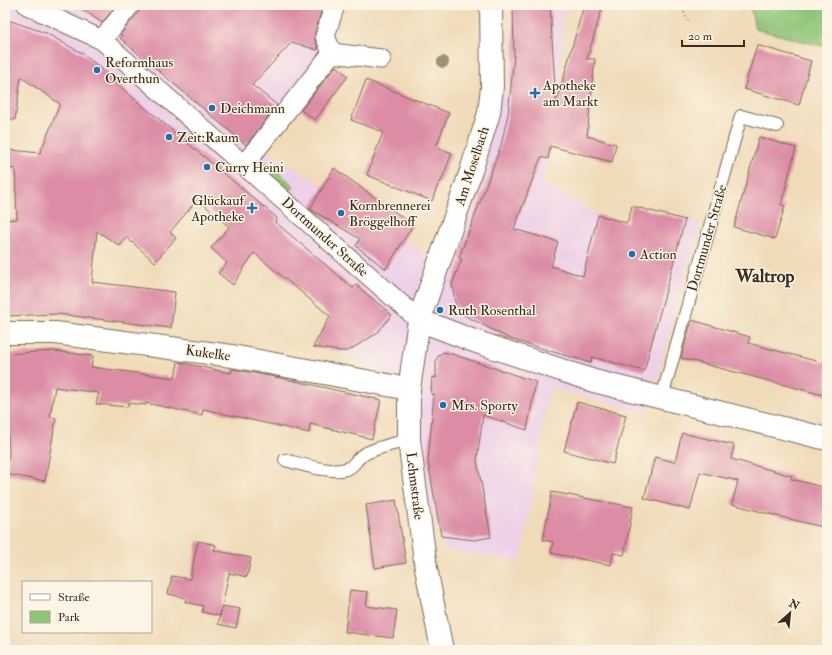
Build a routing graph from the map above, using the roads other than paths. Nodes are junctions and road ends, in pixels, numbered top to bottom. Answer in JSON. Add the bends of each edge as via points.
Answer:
{"nodes":[{"id":1,"x":27,"y":5,"type":"edge"},
{"id":2,"x":130,"y":5,"type":"edge"},
{"id":3,"x":335,"y":5,"type":"edge"},
{"id":4,"x":491,"y":5,"type":"edge"},
{"id":5,"x":102,"y":40,"type":"junction"},
{"id":6,"x":332,"y":53,"type":"junction"},
{"id":7,"x":381,"y":59,"type":"dead end"},
{"id":8,"x":777,"y":126,"type":"dead end"},
{"id":9,"x":244,"y":165,"type":"junction"},
{"id":10,"x":419,"y":320,"type":"junction"},
{"id":11,"x":5,"y":333,"type":"edge"},
{"id":12,"x":409,"y":389,"type":"junction"},
{"id":13,"x":662,"y":397,"type":"junction"},
{"id":14,"x":827,"y":439,"type":"edge"},
{"id":15,"x":410,"y":440,"type":"junction"},
{"id":16,"x":285,"y":460,"type":"dead end"},
{"id":17,"x":442,"y":650,"type":"edge"}],
"edges":[{"from":1,"to":5,"type":"street","name":"Dortmunder Straße"},
{"from":2,"to":5,"type":"street"},
{"from":3,"to":6,"type":"street","via":[[325,36]]},
{"from":4,"to":10,"type":"street","name":"Am Moselbach","via":[[492,87],[489,114],[472,171]]},
{"from":5,"to":9,"type":"street","name":"Dortmunder Straße"},
{"from":6,"to":7,"type":"street"},
{"from":6,"to":9,"type":"street"},
{"from":8,"to":13,"type":"lane","name":"Dortmunder Straße","via":[[741,116]]},
{"from":9,"to":10,"type":"street","name":"Dortmunder Straße"},
{"from":10,"to":12,"type":"street","name":"Lehmstraße"},
{"from":10,"to":13,"type":"street","name":"Dortmunder Straße","via":[[474,341],[594,380]]},
{"from":11,"to":12,"type":"street","name":"Kukelke","via":[[55,333],[232,356]]},
{"from":12,"to":15,"type":"street","name":"Lehmstraße"},
{"from":13,"to":14,"type":"street","name":"Dortmunder Straße"},
{"from":15,"to":16,"type":"lane","via":[[393,443],[360,457],[352,467],[344,470],[316,469]]},
{"from":15,"to":17,"type":"street","name":"Lehmstraße","via":[[426,568]]}]}
